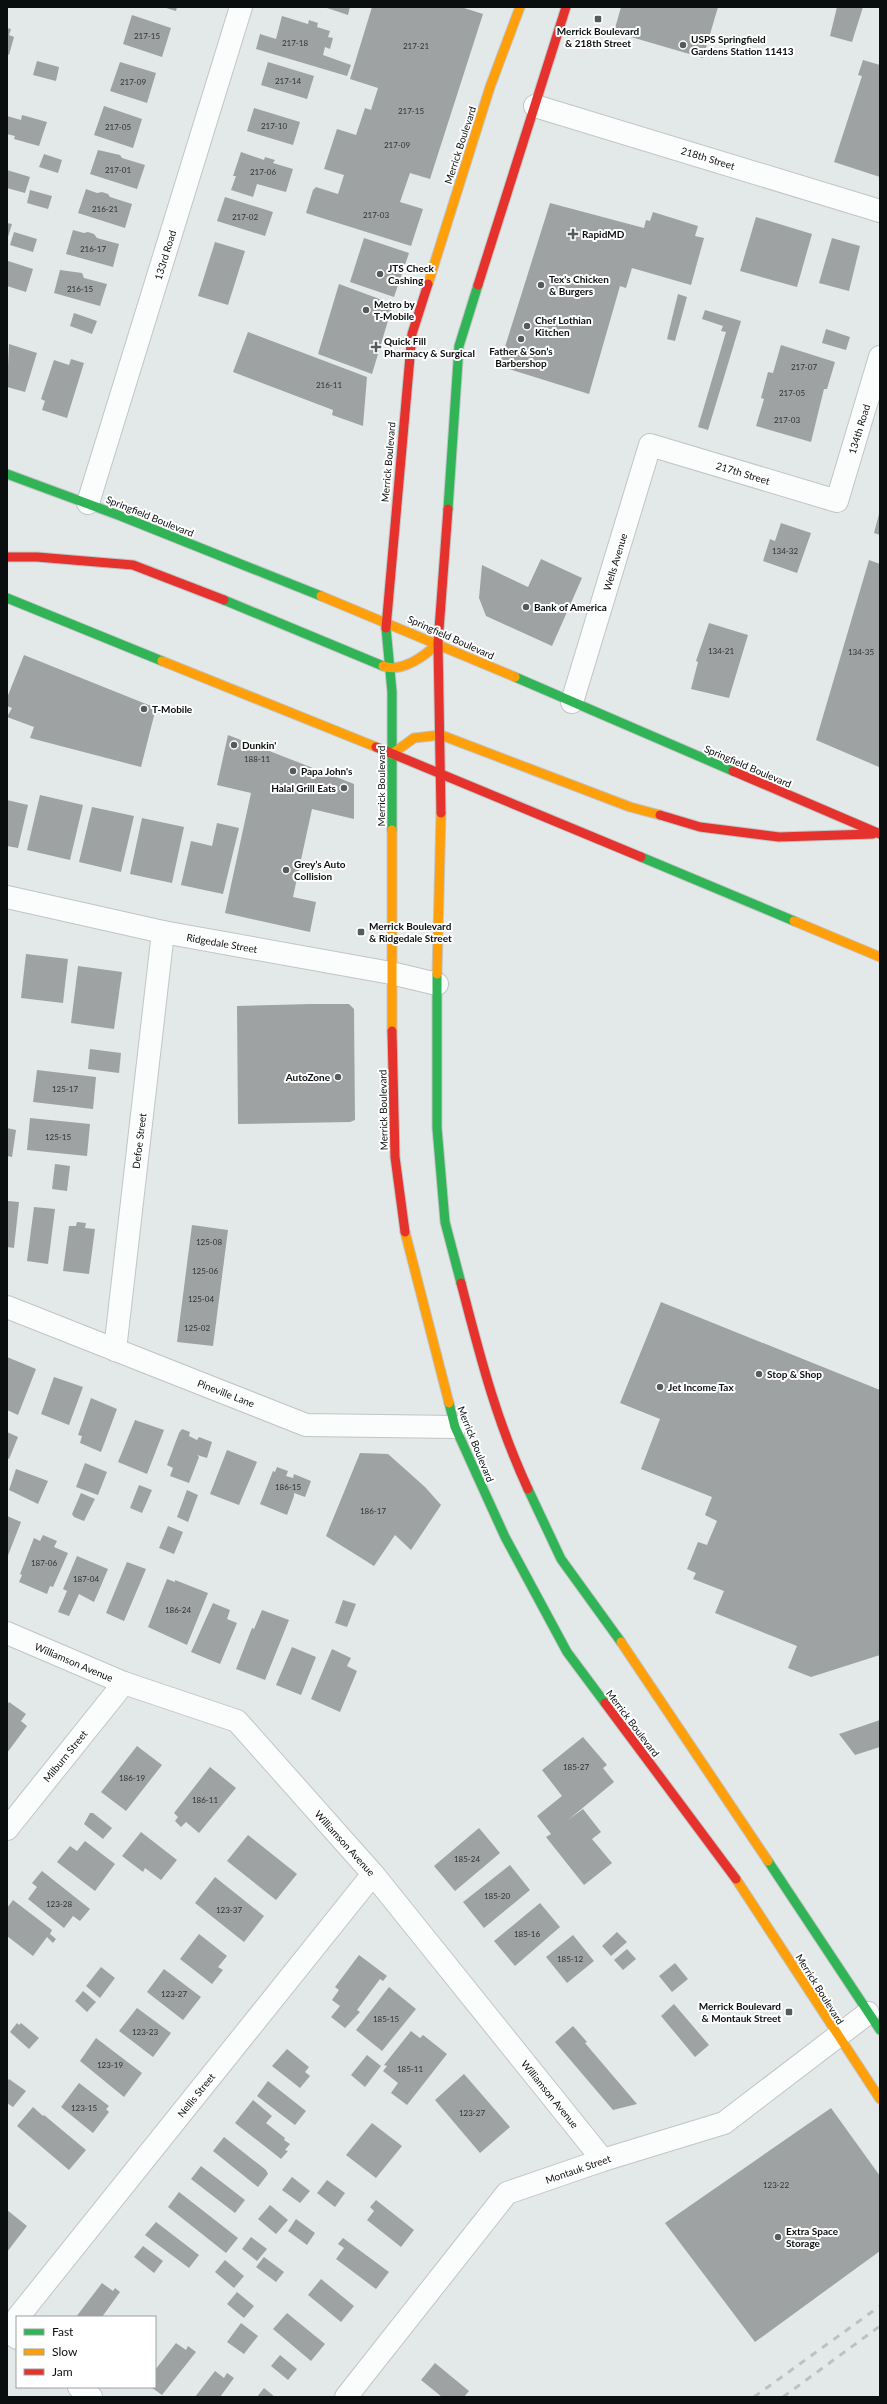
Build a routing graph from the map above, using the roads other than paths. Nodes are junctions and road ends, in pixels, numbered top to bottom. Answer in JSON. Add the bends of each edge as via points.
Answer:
{"nodes":[{"id":1,"x":242,"y":7,"type":"edge"},
{"id":2,"x":520,"y":7,"type":"edge"},
{"id":3,"x":564,"y":7,"type":"edge"},
{"id":4,"x":535,"y":106,"type":"junction"},
{"id":5,"x":880,"y":211,"type":"edge"},
{"id":6,"x":880,"y":357,"type":"edge"},
{"id":7,"x":650,"y":445,"type":"joint"},
{"id":8,"x":7,"y":474,"type":"edge"},
{"id":9,"x":837,"y":501,"type":"joint"},
{"id":10,"x":88,"y":503,"type":"junction"},
{"id":11,"x":7,"y":557,"type":"edge"},
{"id":12,"x":7,"y":598,"type":"edge"},
{"id":13,"x":385,"y":621,"type":"junction"},
{"id":14,"x":438,"y":643,"type":"junction"},
{"id":15,"x":389,"y":668,"type":"junction"},
{"id":16,"x":572,"y":702,"type":"junction"},
{"id":17,"x":442,"y":735,"type":"junction"},
{"id":18,"x":392,"y":754,"type":"junction"},
{"id":19,"x":442,"y":773,"type":"junction"},
{"id":20,"x":880,"y":834,"type":"edge"},
{"id":21,"x":7,"y":897,"type":"edge"},
{"id":22,"x":163,"y":932,"type":"junction"},
{"id":23,"x":880,"y":957,"type":"edge"},
{"id":24,"x":391,"y":973,"type":"junction"},
{"id":25,"x":437,"y":984,"type":"junction"},
{"id":26,"x":7,"y":1307,"type":"edge"},
{"id":27,"x":114,"y":1350,"type":"junction"},
{"id":28,"x":455,"y":1427,"type":"junction"},
{"id":29,"x":7,"y":1633,"type":"edge"},
{"id":30,"x":124,"y":1682,"type":"junction"},
{"id":31,"x":7,"y":1830,"type":"edge"},
{"id":32,"x":373,"y":1874,"type":"junction"},
{"id":33,"x":874,"y":2022,"type":"edge"},
{"id":34,"x":838,"y":2038,"type":"junction"},
{"id":35,"x":880,"y":2099,"type":"edge"},
{"id":36,"x":603,"y":2160,"type":"junction"},
{"id":37,"x":20,"y":2316,"type":"edge"},
{"id":38,"x":16,"y":2320,"type":"edge"},
{"id":39,"x":7,"y":2331,"type":"edge"},
{"id":40,"x":16,"y":2337,"type":"edge"},
{"id":41,"x":79,"y":2388,"type":"edge"},
{"id":42,"x":91,"y":2397,"type":"edge"},
{"id":43,"x":346,"y":2397,"type":"edge"}],
"edges":[{"from":1,"to":10,"type":"street","name":"133rd Road"},
{"from":2,"to":13,"type":"main road","name":"Merrick Boulevard","via":[[490,87],[412,334]]},
{"from":3,"to":4,"type":"main road"},
{"from":4,"to":5,"type":"street","name":"218th Street"},
{"from":4,"to":14,"type":"main road","via":[[459,346]]},
{"from":6,"to":9,"type":"street","name":"134th Road"},
{"from":7,"to":9,"type":"street","name":"217th Street"},
{"from":7,"to":16,"type":"street","name":"Wells Avenue"},
{"from":8,"to":10,"type":"main road","name":"Springfield Boulevard"},
{"from":10,"to":13,"type":"main road","name":"Springfield Boulevard"},
{"from":11,"to":15,"type":"main road","via":[[133,565]]},
{"from":12,"to":18,"type":"main road"},
{"from":13,"to":14,"type":"main road","name":"Springfield Boulevard"},
{"from":13,"to":15,"type":"main road","name":"Merrick Boulevard"},
{"from":14,"to":15,"type":"main road","via":[[426,656],[409,665]]},
{"from":14,"to":16,"type":"main road","name":"Springfield Boulevard"},
{"from":14,"to":17,"type":"main road"},
{"from":15,"to":18,"type":"main road","name":"Merrick Boulevard"},
{"from":16,"to":20,"type":"main road","name":"Springfield Boulevard"},
{"from":17,"to":18,"type":"main road","via":[[414,736]]},
{"from":17,"to":19,"type":"main road"},
{"from":17,"to":20,"type":"main road","via":[[630,807],[700,827],[779,837]]},
{"from":18,"to":19,"type":"main road"},
{"from":18,"to":24,"type":"main road","name":"Merrick Boulevard"},
{"from":19,"to":23,"type":"main road"},
{"from":19,"to":25,"type":"main road"},
{"from":21,"to":22,"type":"street","name":"Ridgedale Street"},
{"from":22,"to":24,"type":"street","name":"Ridgedale Street"},
{"from":22,"to":27,"type":"street","name":"Defoe Street"},
{"from":24,"to":25,"type":"street","name":"Ridgedale Street"},
{"from":24,"to":28,"type":"main road","name":"Merrick Boulevard","via":[[395,1157],[405,1231]]},
{"from":25,"to":33,"type":"main road","via":[[437,1128],[445,1222],[490,1394],[513,1456],[561,1559],[634,1660]]},
{"from":26,"to":27,"type":"street","name":"Pineville Lane"},
{"from":27,"to":28,"type":"street","name":"Pineville Lane","via":[[306,1425]]},
{"from":28,"to":34,"type":"main road","name":"Merrick Boulevard","via":[[505,1537],[567,1652],[751,1900]]},
{"from":29,"to":30,"type":"street","name":"Williamson Avenue"},
{"from":30,"to":31,"type":"street","name":"Milburn Street"},
{"from":30,"to":32,"type":"street","name":"Williamson Avenue","via":[[237,1721]]},
{"from":32,"to":36,"type":"street","name":"Williamson Avenue"},
{"from":32,"to":37,"type":"street","name":"Nellis Street"},
{"from":33,"to":34,"type":"street","name":"Montauk Street"},
{"from":34,"to":35,"type":"main road","name":"Merrick Boulevard"},
{"from":34,"to":36,"type":"street","name":"Montauk Street","via":[[724,2123]]},
{"from":36,"to":43,"type":"street","name":"Montauk Street","via":[[507,2193]]},
{"from":38,"to":39,"type":"street","name":"Nellis Street"},
{"from":39,"to":40,"type":"street"},
{"from":41,"to":42,"type":"street"}]}
